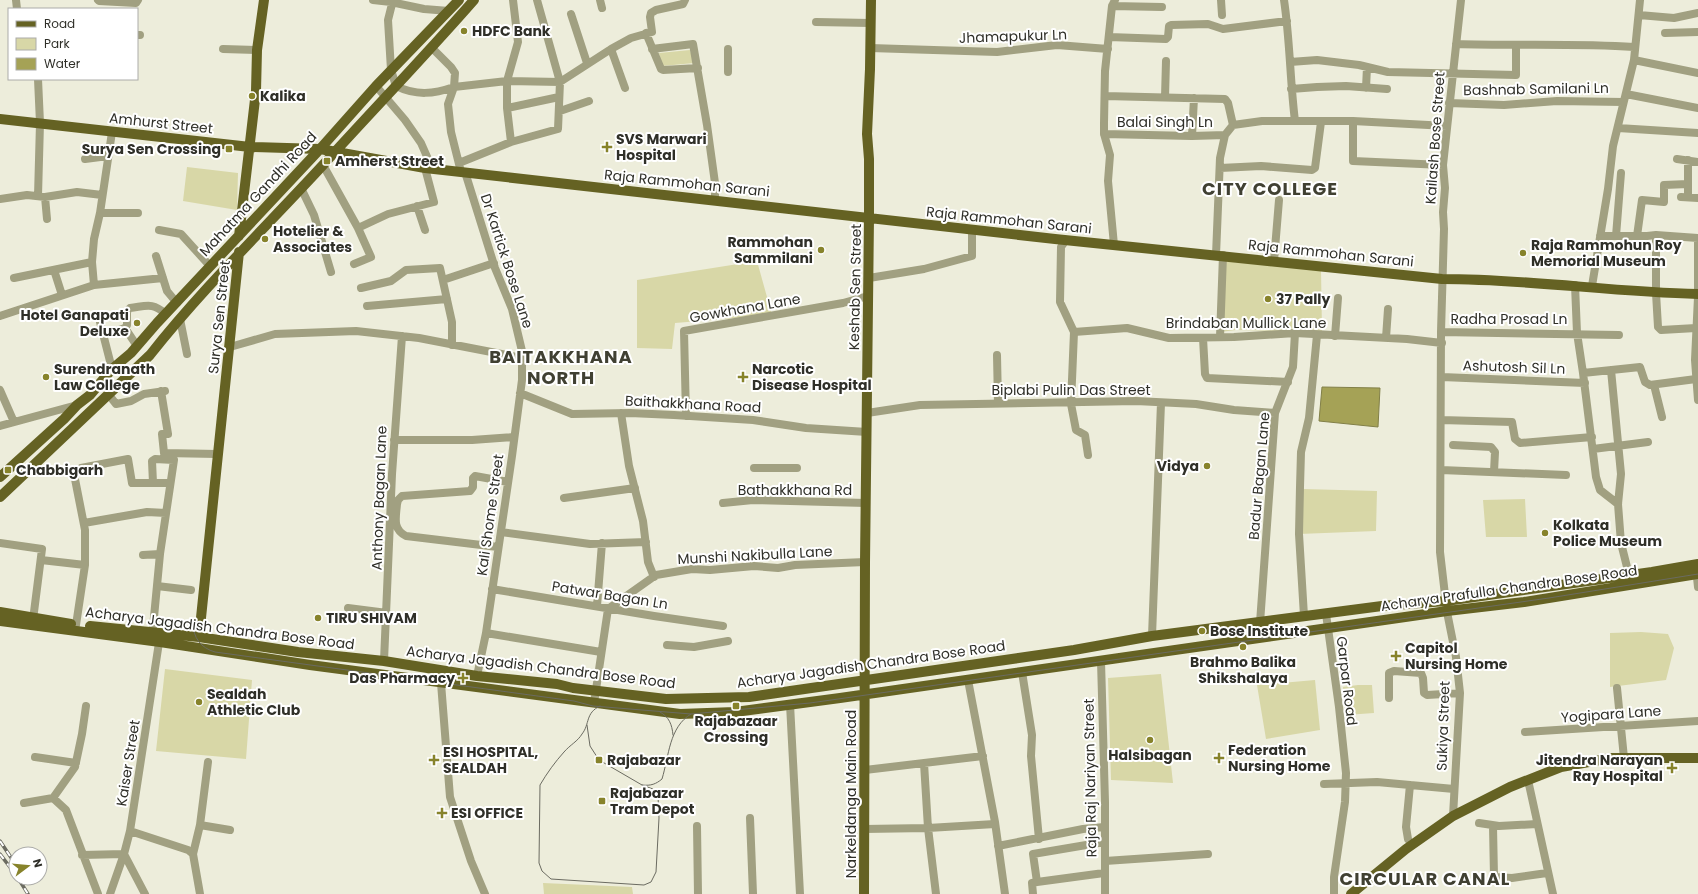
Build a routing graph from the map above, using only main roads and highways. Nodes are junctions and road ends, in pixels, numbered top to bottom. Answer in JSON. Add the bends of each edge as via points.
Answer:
{"nodes":[{"id":1,"x":264,"y":0,"type":"edge"},
{"id":2,"x":459,"y":0,"type":"edge"},
{"id":3,"x":474,"y":0,"type":"edge"},
{"id":4,"x":871,"y":0,"type":"edge"},
{"id":5,"x":0,"y":119,"type":"edge"},
{"id":6,"x":250,"y":147,"type":"junction"},
{"id":7,"x":320,"y":149,"type":"junction"},
{"id":8,"x":335,"y":152,"type":"junction"},
{"id":9,"x":869,"y":218,"type":"junction"},
{"id":10,"x":239,"y":236,"type":"junction"},
{"id":11,"x":239,"y":253,"type":"junction"},
{"id":12,"x":1698,"y":294,"type":"edge"},
{"id":13,"x":0,"y":477,"type":"edge"},
{"id":14,"x":0,"y":497,"type":"edge"},
{"id":15,"x":1697,"y":569,"type":"edge"},
{"id":16,"x":1382,"y":606,"type":"joint"},
{"id":17,"x":1446,"y":606,"type":"junction"},
{"id":18,"x":0,"y":612,"type":"edge"},
{"id":19,"x":33,"y":618,"type":"junction"},
{"id":20,"x":0,"y":620,"type":"edge"},
{"id":21,"x":156,"y":637,"type":"junction"},
{"id":22,"x":199,"y":637,"type":"junction"},
{"id":23,"x":865,"y":681,"type":"junction"},
{"id":24,"x":865,"y":694,"type":"junction"},
{"id":25,"x":1698,"y":758,"type":"edge"},
{"id":26,"x":864,"y":894,"type":"edge"},
{"id":27,"x":1351,"y":894,"type":"edge"}],
"edges":[{"from":1,"to":6,"type":"main road","name":"Surya Sen Street","via":[[257,50]]},
{"from":2,"to":7,"type":"main road","name":"Mahatma Gandhi Road","via":[[376,86]]},
{"from":3,"to":8,"type":"main road","name":"Mahatma Gandhi Road"},
{"from":4,"to":9,"type":"main road","name":"Keshab Sen Street","via":[[867,134]]},
{"from":5,"to":6,"type":"main road","name":"Amhurst Street"},
{"from":6,"to":7,"type":"main road","name":"Amhurst Street"},
{"from":6,"to":10,"type":"main road","name":"Surya Sen Street"},
{"from":7,"to":8,"type":"main road","name":"Raja Rammohan Sarani"},
{"from":7,"to":10,"type":"main road","name":"Mahatma Gandhi Road"},
{"from":8,"to":9,"type":"main road","name":"Raja Rammohan Sarani","via":[[428,168],[462,169]]},
{"from":8,"to":11,"type":"main road","name":"Mahatma Gandhi Road"},
{"from":9,"to":12,"type":"main road","name":"Raja Rammohan Sarani","via":[[1442,279],[1492,279],[1656,293]]},
{"from":9,"to":23,"type":"main road","name":"Keshab Sen Street"},
{"from":10,"to":11,"type":"main road","name":"Surya Sen Street"},
{"from":10,"to":13,"type":"main road","name":"Mahatma Gandhi Road","via":[[137,346],[112,369],[101,384]]},
{"from":11,"to":14,"type":"main road","name":"Mahatma Gandhi Road","via":[[150,355]]},
{"from":11,"to":22,"type":"main road","name":"Surya Sen Street"},
{"from":15,"to":17,"type":"main road","name":"Acharya Prafulla Chandra Bose Road","via":[[1629,575]]},
{"from":15,"to":17,"type":"main road","name":"Acharya Prafulla Chandra Bose Road","via":[[1524,602]]},
{"from":16,"to":17,"type":"main road","name":"Acharya Prafulla Chandra Bose Road"},
{"from":16,"to":23,"type":"main road","name":"Acharya Jagadish Chandra Bose Road","via":[[1152,636]]},
{"from":17,"to":24,"type":"main road","name":"Acharya Prafulla Chandra Bose Road","via":[[1326,629]]},
{"from":18,"to":19,"type":"main road"},
{"from":19,"to":20,"type":"main road"},
{"from":19,"to":21,"type":"main road","name":"Acharya Jagadish Chandra Bose Road","via":[[74,628]]},
{"from":21,"to":22,"type":"main road","name":"Acharya Jagadish Chandra Bose Road"},
{"from":21,"to":24,"type":"main road","name":"Acharya Prafulla Chandra Bose Road","via":[[310,665],[674,714],[734,712]]},
{"from":22,"to":23,"type":"main road","name":"Acharya Jagadish Chandra Bose Road","via":[[477,676],[666,699],[749,697]]},
{"from":23,"to":24,"type":"main road","name":"Keshab Sen Street"},
{"from":24,"to":26,"type":"main road","name":"Narkeldanga Main Road"},
{"from":25,"to":27,"type":"main road","via":[[1611,758],[1561,768],[1510,787],[1453,816],[1406,849]]}]}
